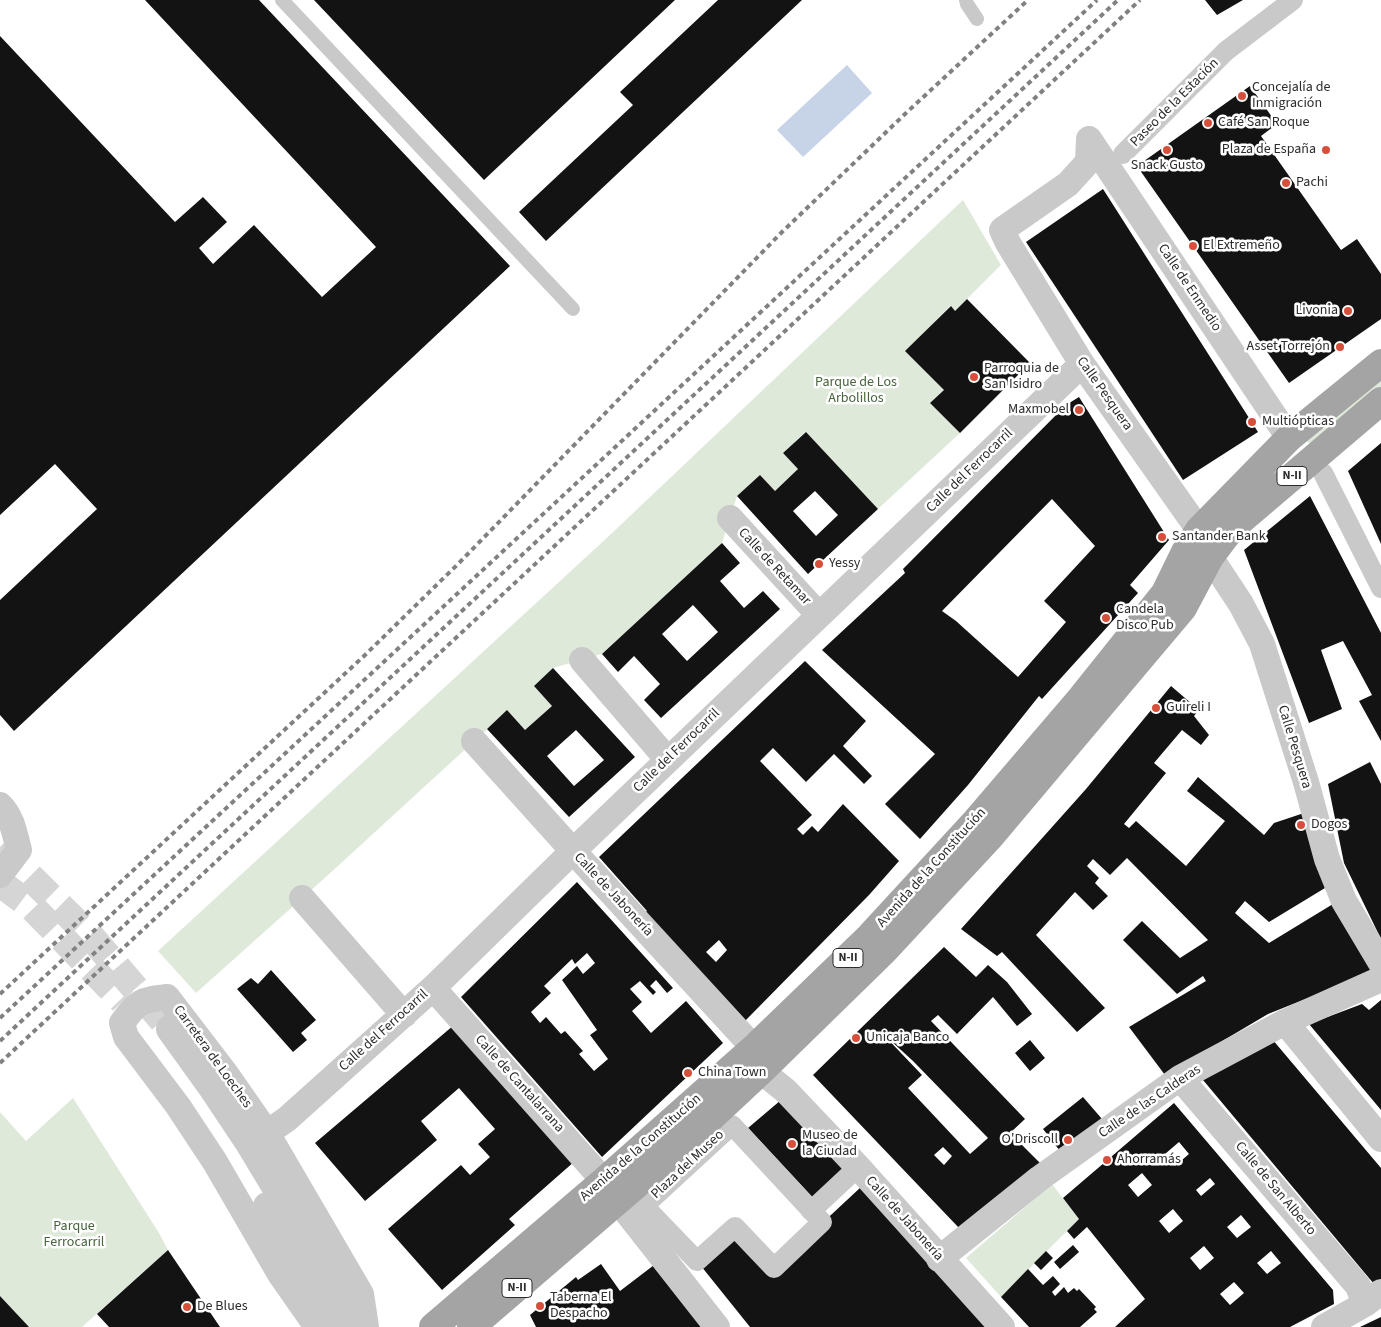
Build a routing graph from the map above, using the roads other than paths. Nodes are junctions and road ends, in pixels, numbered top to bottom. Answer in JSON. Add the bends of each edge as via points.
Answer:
{"nodes":[{"id":1,"x":282,"y":0,"type":"edge"},
{"id":2,"x":966,"y":0,"type":"edge"},
{"id":3,"x":1293,"y":0,"type":"edge"},
{"id":4,"x":977,"y":19,"type":"dead end"},
{"id":5,"x":1123,"y":154,"type":"dead end"},
{"id":6,"x":1002,"y":230,"type":"joint"},
{"id":7,"x":573,"y":308,"type":"dead end"},
{"id":8,"x":1381,"y":363,"type":"edge"},
{"id":9,"x":1082,"y":364,"type":"junction"},
{"id":10,"x":1381,"y":401,"type":"edge"},
{"id":11,"x":1289,"y":438,"type":"junction"},
{"id":12,"x":1323,"y":473,"type":"dead end"},
{"id":13,"x":730,"y":518,"type":"dead end"},
{"id":14,"x":1205,"y":544,"type":"junction"},
{"id":15,"x":1381,"y":588,"type":"edge"},
{"id":16,"x":819,"y":615,"type":"junction"},
{"id":17,"x":582,"y":660,"type":"dead end"},
{"id":18,"x":474,"y":741,"type":"dead end"},
{"id":19,"x":668,"y":760,"type":"junction"},
{"id":20,"x":0,"y":805,"type":"edge"},
{"id":21,"x":573,"y":851,"type":"junction"},
{"id":22,"x":0,"y":875,"type":"edge"},
{"id":23,"x":302,"y":898,"type":"dead end"},
{"id":24,"x":1381,"y":963,"type":"edge"},
{"id":25,"x":1381,"y":979,"type":"edge"},
{"id":26,"x":433,"y":988,"type":"junction"},
{"id":27,"x":404,"y":1015,"type":"junction"},
{"id":28,"x":1285,"y":1022,"type":"junction"},
{"id":29,"x":758,"y":1060,"type":"junction"},
{"id":30,"x":1180,"y":1078,"type":"junction"},
{"id":31,"x":267,"y":1133,"type":"junction"},
{"id":32,"x":1381,"y":1140,"type":"edge"},
{"id":33,"x":858,"y":1168,"type":"junction"},
{"id":34,"x":611,"y":1191,"type":"junction"},
{"id":35,"x":811,"y":1211,"type":"junction"},
{"id":36,"x":939,"y":1258,"type":"junction"},
{"id":37,"x":1373,"y":1298,"type":"edge"},
{"id":38,"x":316,"y":1327,"type":"edge"},
{"id":39,"x":332,"y":1327,"type":"edge"},
{"id":40,"x":360,"y":1327,"type":"edge"},
{"id":41,"x":366,"y":1327,"type":"edge"},
{"id":42,"x":433,"y":1327,"type":"edge"},
{"id":43,"x":471,"y":1327,"type":"edge"},
{"id":44,"x":717,"y":1327,"type":"edge"},
{"id":45,"x":1002,"y":1327,"type":"edge"},
{"id":46,"x":1324,"y":1327,"type":"edge"}],
"edges":[{"from":1,"to":7,"type":"lane"},
{"from":2,"to":4,"type":"lane"},
{"from":3,"to":5,"type":"street","name":"Paseo de la Estación","via":[[1226,51]]},
{"from":6,"to":9,"type":"street","name":"Calle Pesquera"},
{"from":6,"to":11,"type":"street","name":"Calle de Enmedio","via":[[1068,184],[1088,162],[1086,135]]},
{"from":8,"to":11,"type":"main road","name":"Avenida de la Constitución","number":"N-II"},
{"from":9,"to":14,"type":"street","name":"Calle Pesquera"},
{"from":9,"to":16,"type":"street","name":"Calle del Ferrocarril"},
{"from":10,"to":14,"type":"main road","name":"Avenida de la Constitución","number":"N-II","via":[[1248,514]]},
{"from":11,"to":14,"type":"main road","name":"Avenida de la Constitución","number":"N-II"},
{"from":12,"to":15,"type":"street"},
{"from":13,"to":16,"type":"street","name":"Calle de Retamar"},
{"from":14,"to":24,"type":"street","name":"Calle Pesquera","via":[[1262,644],[1327,859],[1344,901]]},
{"from":14,"to":29,"type":"main road","name":"Avenida de la Constitución","number":"N-II","via":[[1081,698],[974,823]]},
{"from":16,"to":19,"type":"street","name":"Calle del Ferrocarril"},
{"from":17,"to":19,"type":"street"},
{"from":18,"to":21,"type":"street","name":"Calle de Jabonería"},
{"from":19,"to":21,"type":"street","name":"Calle del Ferrocarril"},
{"from":20,"to":22,"type":"street","via":[[6,810],[14,828],[19,850]]},
{"from":21,"to":26,"type":"street","name":"Calle del Ferrocarril"},
{"from":21,"to":29,"type":"street","name":"Calle de Jabonería"},
{"from":23,"to":27,"type":"street"},
{"from":25,"to":28,"type":"street","name":"Calle de las Calderas"},
{"from":26,"to":27,"type":"street","name":"Calle del Ferrocarril"},
{"from":26,"to":34,"type":"street","name":"Calle de Cantalarrana"},
{"from":27,"to":31,"type":"street","name":"Calle del Ferrocarril"},
{"from":28,"to":30,"type":"street","name":"Calle de las Calderas"},
{"from":28,"to":32,"type":"street"},
{"from":29,"to":33,"type":"street","name":"Calle de Jabonería"},
{"from":29,"to":34,"type":"main road","name":"Avenida de la Constitución","number":"N-II"},
{"from":30,"to":36,"type":"street","name":"Calle de las Calderas","via":[[1040,1178]]},
{"from":30,"to":37,"type":"street","name":"Calle de San Alberto","via":[[1358,1286]]},
{"from":31,"to":38,"type":"street","name":"Carretera de Loeches","via":[[168,997],[146,999],[134,1006],[122,1023],[126,1038],[178,1106],[215,1162],[280,1274]]},
{"from":31,"to":41,"type":"street","name":"Carretera de Loeches","via":[[360,1294]]},
{"from":33,"to":35,"type":"street"},
{"from":33,"to":36,"type":"street","name":"Calle de Jabonería"},
{"from":34,"to":42,"type":"main road","name":"Avenida de la Constitución","number":"N-II"},
{"from":34,"to":43,"type":"main road","name":"Avenida de la Constitución","number":"N-II"},
{"from":34,"to":44,"type":"street","name":"Calle de Cantalarrana"},
{"from":35,"to":35,"type":"street","name":"Plaza del Museo","via":[[732,1125],[644,1206],[697,1261],[735,1227],[774,1268],[822,1222]]},
{"from":36,"to":45,"type":"street","name":"Calle de Jabonería"},
{"from":37,"to":46,"type":"street"},
{"from":39,"to":40,"type":"street","name":"Carretera de Loeches","via":[[244,1167],[165,1034],[210,1086],[249,1143]]}]}
